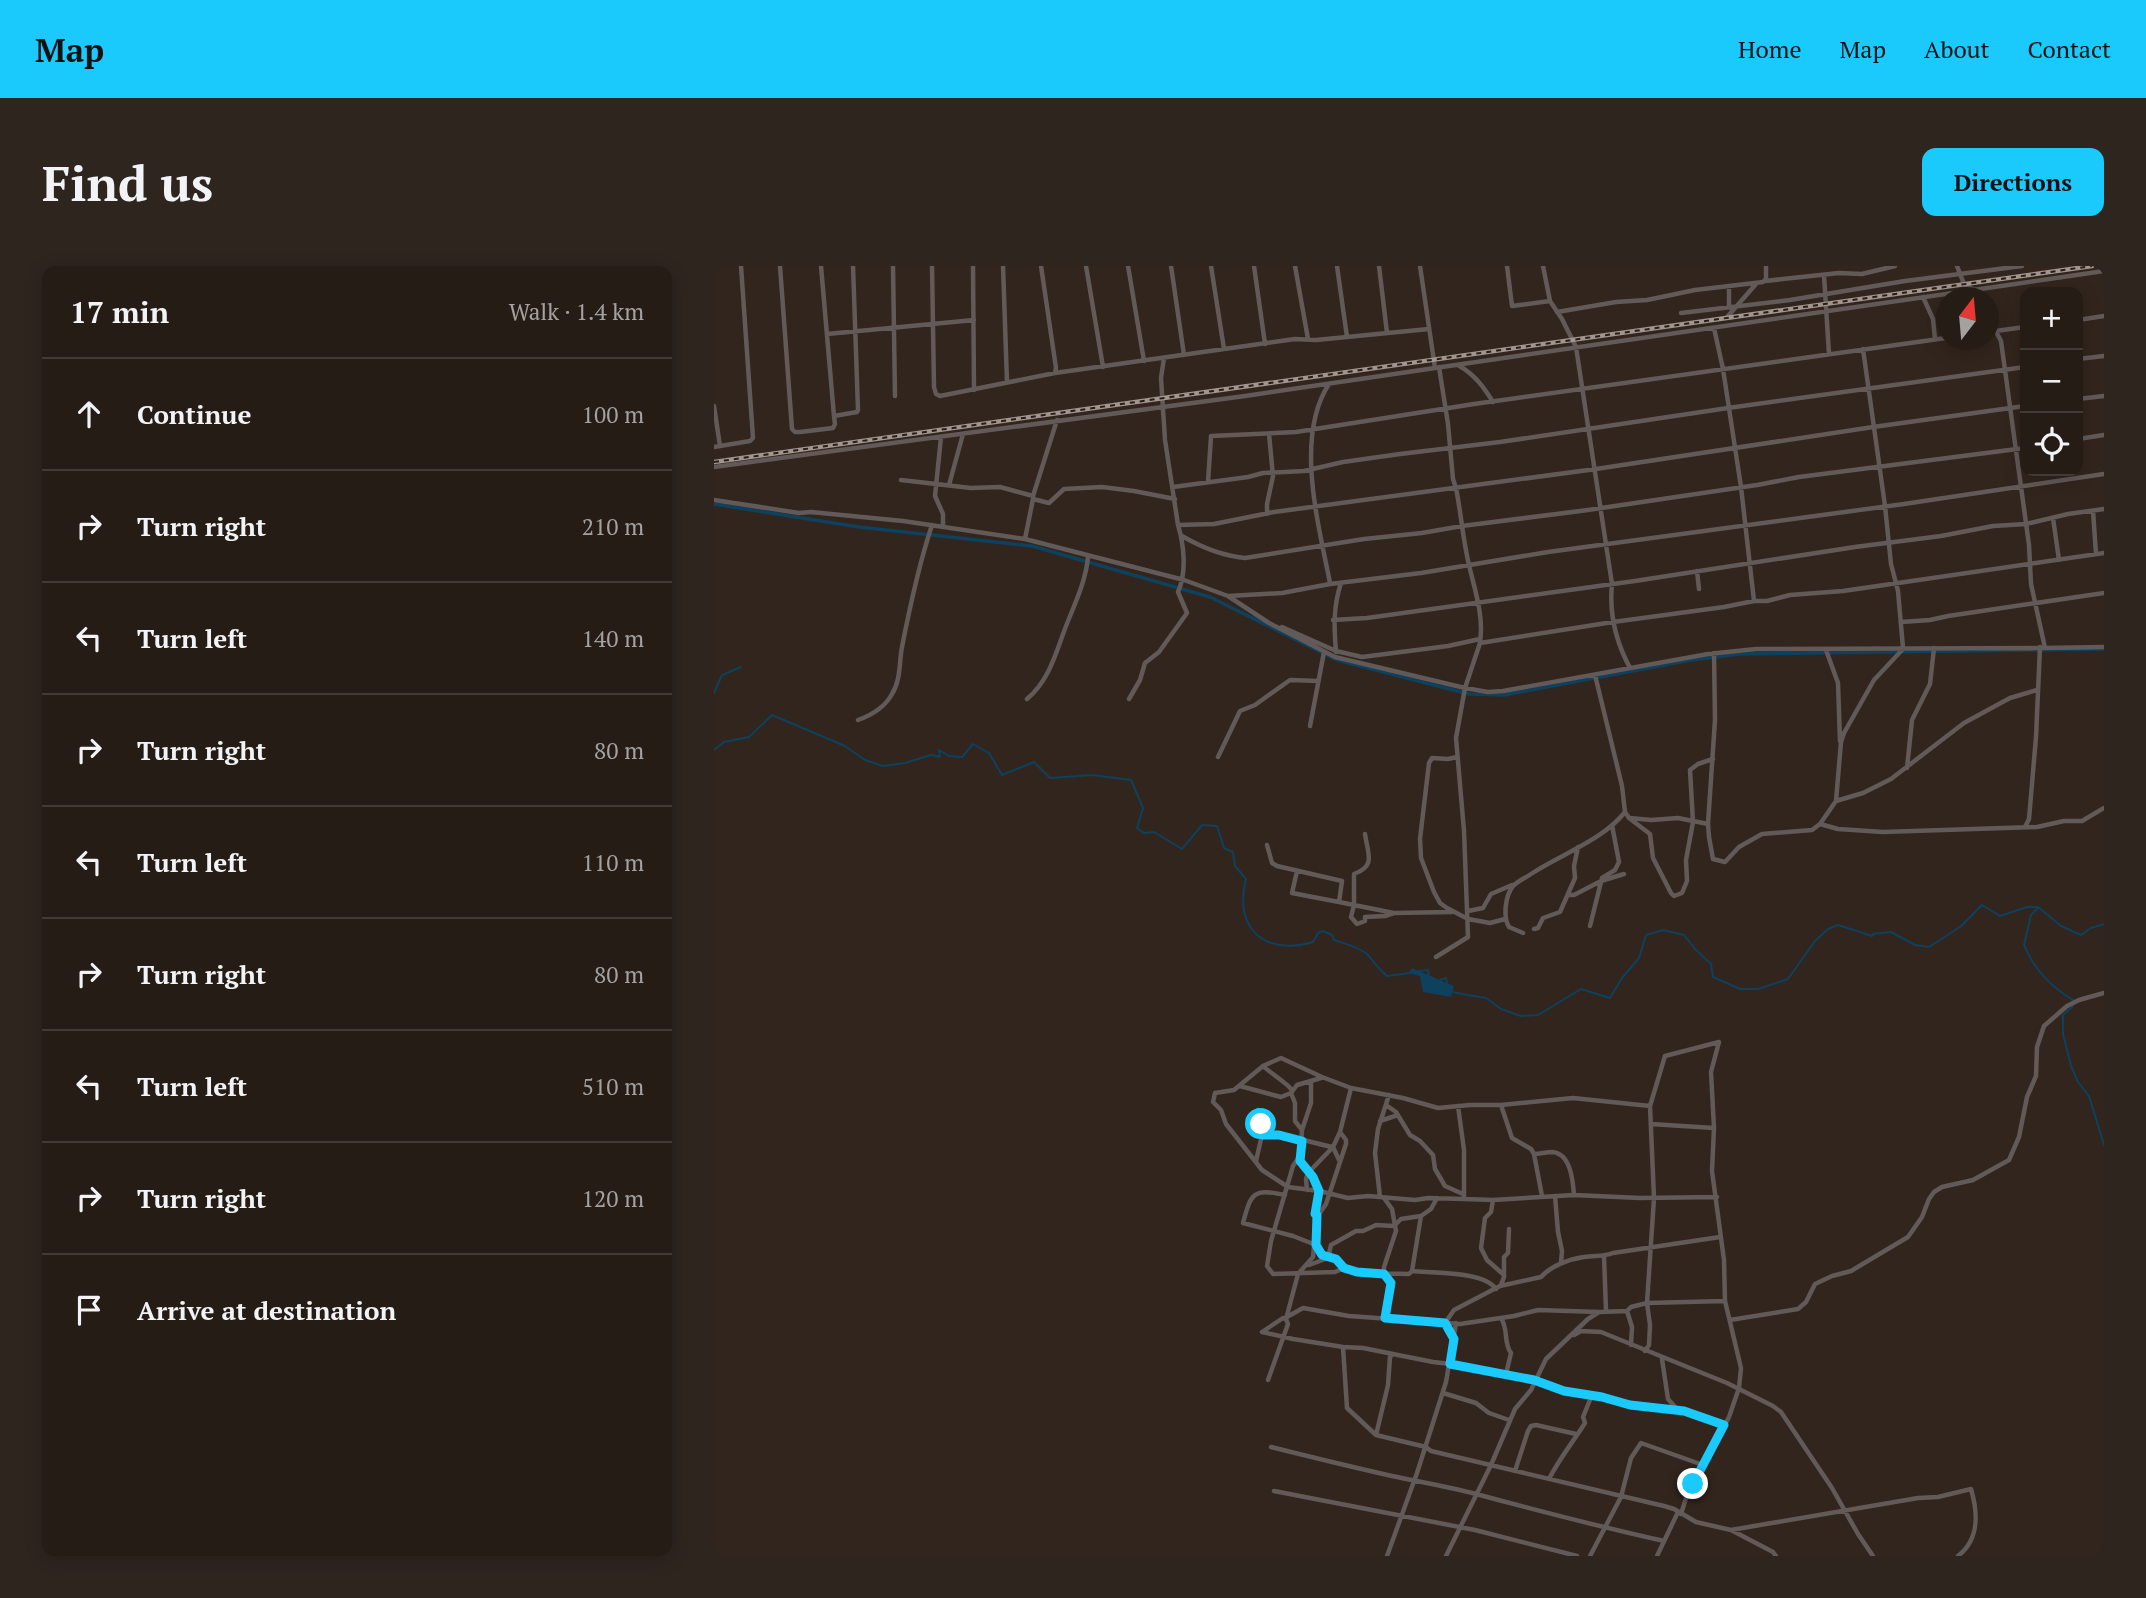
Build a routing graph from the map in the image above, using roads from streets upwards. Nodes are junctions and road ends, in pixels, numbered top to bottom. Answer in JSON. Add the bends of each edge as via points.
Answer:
{"nodes":[{"id":1,"x":741,"y":266,"type":"edge"},
{"id":2,"x":780,"y":266,"type":"edge"},
{"id":3,"x":821,"y":266,"type":"edge"},
{"id":4,"x":853,"y":266,"type":"edge"},
{"id":5,"x":893,"y":266,"type":"edge"},
{"id":6,"x":932,"y":266,"type":"edge"},
{"id":7,"x":973,"y":266,"type":"edge"},
{"id":8,"x":1003,"y":266,"type":"edge"},
{"id":9,"x":1041,"y":266,"type":"edge"},
{"id":10,"x":1086,"y":266,"type":"edge"},
{"id":11,"x":1128,"y":266,"type":"edge"},
{"id":12,"x":1171,"y":266,"type":"edge"},
{"id":13,"x":1211,"y":266,"type":"edge"},
{"id":14,"x":1254,"y":266,"type":"edge"},
{"id":15,"x":1295,"y":266,"type":"edge"},
{"id":16,"x":1338,"y":266,"type":"edge"},
{"id":17,"x":1379,"y":266,"type":"edge"},
{"id":18,"x":1420,"y":266,"type":"edge"},
{"id":19,"x":1507,"y":266,"type":"edge"},
{"id":20,"x":1543,"y":266,"type":"edge"},
{"id":21,"x":1766,"y":266,"type":"edge"},
{"id":22,"x":1843,"y":266,"type":"edge"},
{"id":23,"x":1895,"y":266,"type":"edge"},
{"id":24,"x":1957,"y":266,"type":"edge"},
{"id":25,"x":2022,"y":266,"type":"edge"},
{"id":26,"x":1995,"y":268,"type":"edge"},
{"id":27,"x":2104,"y":271,"type":"edge"},
{"id":28,"x":1844,"y":273,"type":"junction"},
{"id":29,"x":1960,"y":274,"type":"junction"},
{"id":30,"x":1825,"y":275,"type":"junction"},
{"id":31,"x":1765,"y":281,"type":"junction"},
{"id":32,"x":1756,"y":283,"type":"junction"},
{"id":33,"x":1729,"y":287,"type":"junction"},
{"id":34,"x":1969,"y":287,"type":"edge"},
{"id":35,"x":1995,"y":287,"type":"edge"},
{"id":36,"x":1826,"y":295,"type":"junction"},
{"id":37,"x":1936,"y":295,"type":"edge"},
{"id":38,"x":1923,"y":297,"type":"junction"},
{"id":39,"x":1550,"y":301,"type":"junction"},
{"id":40,"x":1738,"y":305,"type":"junction"},
{"id":41,"x":1729,"y":307,"type":"junction"},
{"id":42,"x":1557,"y":312,"type":"junction"},
{"id":43,"x":1827,"y":312,"type":"junction"},
{"id":44,"x":1681,"y":313,"type":"dead end"},
{"id":45,"x":1728,"y":316,"type":"junction"},
{"id":46,"x":2104,"y":316,"type":"edge"},
{"id":47,"x":2083,"y":319,"type":"edge"},
{"id":48,"x":974,"y":320,"type":"junction"},
{"id":49,"x":932,"y":324,"type":"junction"},
{"id":50,"x":1728,"y":326,"type":"junction"},
{"id":51,"x":895,"y":328,"type":"junction"},
{"id":52,"x":1714,"y":328,"type":"junction"},
{"id":53,"x":2020,"y":328,"type":"edge"},
{"id":54,"x":1429,"y":329,"type":"junction"},
{"id":55,"x":1999,"y":331,"type":"edge"},
{"id":56,"x":855,"y":332,"type":"junction"},
{"id":57,"x":1387,"y":333,"type":"junction"},
{"id":58,"x":827,"y":334,"type":"junction"},
{"id":59,"x":1999,"y":336,"type":"edge"},
{"id":60,"x":1347,"y":337,"type":"junction"},
{"id":61,"x":1308,"y":339,"type":"junction"},
{"id":62,"x":1935,"y":340,"type":"joint"},
{"id":63,"x":1265,"y":344,"type":"junction"},
{"id":64,"x":1576,"y":348,"type":"junction"},
{"id":65,"x":1224,"y":349,"type":"junction"},
{"id":66,"x":1863,"y":349,"type":"junction"},
{"id":67,"x":1829,"y":354,"type":"junction"},
{"id":68,"x":1184,"y":355,"type":"junction"},
{"id":69,"x":2104,"y":356,"type":"edge"},
{"id":70,"x":1164,"y":358,"type":"junction"},
{"id":71,"x":2083,"y":358,"type":"edge"},
{"id":72,"x":1144,"y":361,"type":"junction"},
{"id":73,"x":1458,"y":365,"type":"junction"},
{"id":74,"x":1103,"y":367,"type":"junction"},
{"id":75,"x":1437,"y":368,"type":"junction"},
{"id":76,"x":2020,"y":368,"type":"edge"},
{"id":77,"x":1723,"y":369,"type":"junction"},
{"id":78,"x":2005,"y":369,"type":"junction"},
{"id":79,"x":1055,"y":373,"type":"junction"},
{"id":80,"x":1007,"y":382,"type":"junction"},
{"id":81,"x":1330,"y":383,"type":"junction"},
{"id":82,"x":1869,"y":388,"type":"junction"},
{"id":83,"x":1581,"y":389,"type":"junction"},
{"id":84,"x":974,"y":390,"type":"junction"},
{"id":85,"x":895,"y":396,"type":"dead end"},
{"id":86,"x":2104,"y":396,"type":"edge"},
{"id":87,"x":2083,"y":398,"type":"edge"},
{"id":88,"x":1493,"y":402,"type":"junction"},
{"id":89,"x":714,"y":406,"type":"edge"},
{"id":90,"x":1163,"y":406,"type":"junction"},
{"id":91,"x":2020,"y":407,"type":"edge"},
{"id":92,"x":1445,"y":408,"type":"junction"},
{"id":93,"x":1728,"y":408,"type":"junction"},
{"id":94,"x":2011,"y":408,"type":"junction"},
{"id":95,"x":834,"y":416,"type":"junction"},
{"id":96,"x":1057,"y":420,"type":"junction"},
{"id":97,"x":1873,"y":427,"type":"junction"},
{"id":98,"x":1589,"y":428,"type":"junction"},
{"id":99,"x":1313,"y":429,"type":"junction"},
{"id":100,"x":963,"y":434,"type":"junction"},
{"id":101,"x":1269,"y":434,"type":"junction"},
{"id":102,"x":2104,"y":435,"type":"edge"},
{"id":103,"x":941,"y":437,"type":"junction"},
{"id":104,"x":2083,"y":438,"type":"edge"},
{"id":105,"x":717,"y":446,"type":"edge"},
{"id":106,"x":1734,"y":447,"type":"junction"},
{"id":107,"x":1449,"y":448,"type":"junction"},
{"id":108,"x":2017,"y":449,"type":"junction"},
{"id":109,"x":2020,"y":449,"type":"edge"},
{"id":110,"x":714,"y":467,"type":"edge"},
{"id":111,"x":1878,"y":468,"type":"junction"},
{"id":112,"x":1596,"y":469,"type":"junction"},
{"id":113,"x":1310,"y":470,"type":"junction"},
{"id":114,"x":1273,"y":471,"type":"junction"},
{"id":115,"x":2104,"y":474,"type":"edge"},
{"id":116,"x":901,"y":480,"type":"dead end"},
{"id":117,"x":1208,"y":482,"type":"junction"},
{"id":118,"x":936,"y":483,"type":"junction"},
{"id":119,"x":949,"y":485,"type":"junction"},
{"id":120,"x":2020,"y":485,"type":"junction"},
{"id":121,"x":1174,"y":487,"type":"junction"},
{"id":122,"x":1741,"y":487,"type":"junction"},
{"id":123,"x":1456,"y":488,"type":"junction"},
{"id":124,"x":1033,"y":498,"type":"junction"},
{"id":125,"x":1175,"y":499,"type":"junction"},
{"id":126,"x":714,"y":500,"type":"edge"},
{"id":127,"x":1885,"y":506,"type":"junction"},
{"id":128,"x":1315,"y":507,"type":"junction"},
{"id":129,"x":1600,"y":508,"type":"junction"},
{"id":130,"x":2104,"y":509,"type":"edge"},
{"id":131,"x":2093,"y":510,"type":"junction"},
{"id":132,"x":1266,"y":514,"type":"junction"},
{"id":133,"x":2053,"y":518,"type":"junction"},
{"id":134,"x":1178,"y":524,"type":"junction"},
{"id":135,"x":2026,"y":524,"type":"junction"},
{"id":136,"x":932,"y":525,"type":"junction"},
{"id":137,"x":1745,"y":525,"type":"junction"},
{"id":138,"x":943,"y":526,"type":"junction"},
{"id":139,"x":1462,"y":526,"type":"junction"},
{"id":140,"x":1182,"y":536,"type":"junction"},
{"id":141,"x":1025,"y":539,"type":"junction"},
{"id":142,"x":1888,"y":542,"type":"junction"},
{"id":143,"x":1606,"y":545,"type":"junction"},
{"id":144,"x":1323,"y":546,"type":"junction"},
{"id":145,"x":2104,"y":553,"type":"edge"},
{"id":146,"x":2096,"y":554,"type":"junction"},
{"id":147,"x":1088,"y":557,"type":"junction"},
{"id":148,"x":2059,"y":560,"type":"junction"},
{"id":149,"x":1749,"y":563,"type":"junction"},
{"id":150,"x":1469,"y":565,"type":"junction"},
{"id":151,"x":2029,"y":565,"type":"junction"},
{"id":152,"x":1697,"y":571,"type":"junction"},
{"id":153,"x":1184,"y":580,"type":"junction"},
{"id":154,"x":1341,"y":583,"type":"junction"},
{"id":155,"x":1896,"y":583,"type":"junction"},
{"id":156,"x":1330,"y":584,"type":"junction"},
{"id":157,"x":1612,"y":584,"type":"junction"},
{"id":158,"x":1699,"y":589,"type":"dead end"},
{"id":159,"x":2104,"y":593,"type":"edge"},
{"id":160,"x":1228,"y":596,"type":"junction"},
{"id":161,"x":1754,"y":601,"type":"junction"},
{"id":162,"x":1479,"y":603,"type":"junction"},
{"id":163,"x":2034,"y":603,"type":"junction"},
{"id":164,"x":1334,"y":620,"type":"junction"},
{"id":165,"x":1614,"y":622,"type":"junction"},
{"id":166,"x":1901,"y":622,"type":"junction"},
{"id":167,"x":1269,"y":623,"type":"junction"},
{"id":168,"x":1480,"y":641,"type":"junction"},
{"id":169,"x":2104,"y":646,"type":"edge"},
{"id":170,"x":1903,"y":648,"type":"junction"},
{"id":171,"x":1934,"y":648,"type":"junction"},
{"id":172,"x":2043,"y":648,"type":"junction"},
{"id":173,"x":1826,"y":649,"type":"junction"},
{"id":174,"x":1324,"y":652,"type":"junction"},
{"id":175,"x":1714,"y":653,"type":"junction"},
{"id":176,"x":1336,"y":654,"type":"junction"},
{"id":177,"x":1630,"y":668,"type":"junction"},
{"id":178,"x":1595,"y":675,"type":"junction"},
{"id":179,"x":1318,"y":681,"type":"junction"},
{"id":180,"x":1465,"y":688,"type":"junction"},
{"id":181,"x":2037,"y":690,"type":"junction"},
{"id":182,"x":1027,"y":699,"type":"dead end"},
{"id":183,"x":1129,"y":699,"type":"dead end"},
{"id":184,"x":858,"y":720,"type":"dead end"},
{"id":185,"x":1310,"y":726,"type":"dead end"},
{"id":186,"x":1840,"y":742,"type":"junction"},
{"id":187,"x":1218,"y":757,"type":"dead end"},
{"id":188,"x":1457,"y":757,"type":"junction"},
{"id":189,"x":1714,"y":758,"type":"junction"},
{"id":190,"x":1907,"y":768,"type":"junction"},
{"id":191,"x":1836,"y":801,"type":"junction"},
{"id":192,"x":2104,"y":808,"type":"edge"},
{"id":193,"x":1625,"y":812,"type":"junction"},
{"id":194,"x":1629,"y":818,"type":"junction"},
{"id":195,"x":1619,"y":820,"type":"junction"},
{"id":196,"x":1693,"y":822,"type":"junction"},
{"id":197,"x":1708,"y":824,"type":"junction"},
{"id":198,"x":1820,"y":824,"type":"junction"},
{"id":199,"x":1612,"y":825,"type":"junction"},
{"id":200,"x":2024,"y":828,"type":"junction"},
{"id":201,"x":1366,"y":834,"type":"dead end"},
{"id":202,"x":1267,"y":845,"type":"dead end"},
{"id":203,"x":1578,"y":847,"type":"junction"},
{"id":204,"x":1297,"y":871,"type":"junction"},
{"id":205,"x":1623,"y":874,"type":"dead end"},
{"id":206,"x":1601,"y":881,"type":"junction"},
{"id":207,"x":1516,"y":883,"type":"junction"},
{"id":208,"x":1568,"y":895,"type":"junction"},
{"id":209,"x":1339,"y":902,"type":"junction"},
{"id":210,"x":1354,"y":905,"type":"junction"},
{"id":211,"x":1468,"y":911,"type":"junction"},
{"id":212,"x":1456,"y":912,"type":"junction"},
{"id":213,"x":1394,"y":913,"type":"junction"},
{"id":214,"x":1468,"y":919,"type":"junction"},
{"id":215,"x":1505,"y":919,"type":"junction"},
{"id":216,"x":1590,"y":926,"type":"dead end"},
{"id":217,"x":1534,"y":929,"type":"dead end"},
{"id":218,"x":1523,"y":933,"type":"dead end"},
{"id":219,"x":1436,"y":957,"type":"dead end"},
{"id":220,"x":2104,"y":993,"type":"edge"},
{"id":221,"x":1263,"y":1066,"type":"junction"},
{"id":222,"x":1322,"y":1077,"type":"junction"},
{"id":223,"x":1310,"y":1080,"type":"junction"},
{"id":224,"x":1240,"y":1086,"type":"junction"},
{"id":225,"x":1351,"y":1088,"type":"junction"},
{"id":226,"x":1291,"y":1091,"type":"junction"},
{"id":227,"x":1389,"y":1095,"type":"junction"},
{"id":228,"x":1386,"y":1105,"type":"junction"},
{"id":229,"x":1502,"y":1105,"type":"junction"},
{"id":230,"x":1458,"y":1106,"type":"junction"},
{"id":231,"x":1650,"y":1106,"type":"junction"},
{"id":232,"x":1258,"y":1110,"type":"dead end"},
{"id":233,"x":1398,"y":1115,"type":"junction"},
{"id":234,"x":1380,"y":1121,"type":"junction"},
{"id":235,"x":1651,"y":1124,"type":"junction"},
{"id":236,"x":1714,"y":1128,"type":"junction"},
{"id":237,"x":1302,"y":1130,"type":"junction"},
{"id":238,"x":1340,"y":1132,"type":"junction"},
{"id":239,"x":1262,"y":1135,"type":"junction"},
{"id":240,"x":1302,"y":1141,"type":"junction"},
{"id":241,"x":1333,"y":1147,"type":"junction"},
{"id":242,"x":1534,"y":1154,"type":"junction"},
{"id":243,"x":1299,"y":1157,"type":"junction"},
{"id":244,"x":1256,"y":1161,"type":"junction"},
{"id":245,"x":1340,"y":1161,"type":"junction"},
{"id":246,"x":1308,"y":1173,"type":"junction"},
{"id":247,"x":1288,"y":1187,"type":"junction"},
{"id":248,"x":1307,"y":1190,"type":"junction"},
{"id":249,"x":1319,"y":1191,"type":"junction"},
{"id":250,"x":1329,"y":1194,"type":"junction"},
{"id":251,"x":1285,"y":1195,"type":"junction"},
{"id":252,"x":1574,"y":1195,"type":"junction"},
{"id":253,"x":1542,"y":1196,"type":"junction"},
{"id":254,"x":1555,"y":1196,"type":"junction"},
{"id":255,"x":1382,"y":1197,"type":"junction"},
{"id":256,"x":1463,"y":1197,"type":"junction"},
{"id":257,"x":1717,"y":1197,"type":"junction"},
{"id":258,"x":1437,"y":1198,"type":"junction"},
{"id":259,"x":1654,"y":1198,"type":"junction"},
{"id":260,"x":1493,"y":1200,"type":"junction"},
{"id":261,"x":1421,"y":1216,"type":"junction"},
{"id":262,"x":1317,"y":1217,"type":"junction"},
{"id":263,"x":1395,"y":1225,"type":"junction"},
{"id":264,"x":1509,"y":1229,"type":"dead end"},
{"id":265,"x":1274,"y":1231,"type":"junction"},
{"id":266,"x":1720,"y":1237,"type":"junction"},
{"id":267,"x":1316,"y":1245,"type":"junction"},
{"id":268,"x":1649,"y":1248,"type":"junction"},
{"id":269,"x":1604,"y":1256,"type":"junction"},
{"id":270,"x":1328,"y":1258,"type":"junction"},
{"id":271,"x":1561,"y":1264,"type":"junction"},
{"id":272,"x":1306,"y":1267,"type":"junction"},
{"id":273,"x":1344,"y":1268,"type":"junction"},
{"id":274,"x":1412,"y":1271,"type":"junction"},
{"id":275,"x":1298,"y":1274,"type":"junction"},
{"id":276,"x":1384,"y":1274,"type":"junction"},
{"id":277,"x":1504,"y":1276,"type":"junction"},
{"id":278,"x":1511,"y":1283,"type":"junction"},
{"id":279,"x":1498,"y":1288,"type":"junction"},
{"id":280,"x":1725,"y":1301,"type":"junction"},
{"id":281,"x":1647,"y":1303,"type":"junction"},
{"id":282,"x":1627,"y":1311,"type":"junction"},
{"id":283,"x":1603,"y":1312,"type":"junction"},
{"id":284,"x":1286,"y":1318,"type":"junction"},
{"id":285,"x":1385,"y":1318,"type":"junction"},
{"id":286,"x":1501,"y":1318,"type":"junction"},
{"id":287,"x":1730,"y":1320,"type":"junction"},
{"id":288,"x":1445,"y":1323,"type":"junction"},
{"id":289,"x":1456,"y":1324,"type":"junction"},
{"id":290,"x":1574,"y":1335,"type":"junction"},
{"id":291,"x":1284,"y":1337,"type":"junction"},
{"id":292,"x":1454,"y":1339,"type":"junction"},
{"id":293,"x":1631,"y":1345,"type":"junction"},
{"id":294,"x":1649,"y":1345,"type":"junction"},
{"id":295,"x":1343,"y":1347,"type":"junction"},
{"id":296,"x":1646,"y":1351,"type":"junction"},
{"id":297,"x":1653,"y":1354,"type":"junction"},
{"id":298,"x":1393,"y":1355,"type":"junction"},
{"id":299,"x":1662,"y":1358,"type":"junction"},
{"id":300,"x":1450,"y":1364,"type":"junction"},
{"id":301,"x":1506,"y":1374,"type":"junction"},
{"id":302,"x":1268,"y":1380,"type":"dead end"},
{"id":303,"x":1534,"y":1380,"type":"junction"},
{"id":304,"x":1739,"y":1388,"type":"junction"},
{"id":305,"x":1443,"y":1393,"type":"junction"},
{"id":306,"x":1592,"y":1395,"type":"junction"},
{"id":307,"x":1668,"y":1399,"type":"junction"},
{"id":308,"x":1659,"y":1409,"type":"junction"},
{"id":309,"x":1678,"y":1410,"type":"junction"},
{"id":310,"x":1509,"y":1420,"type":"junction"},
{"id":311,"x":1724,"y":1425,"type":"junction"},
{"id":312,"x":1577,"y":1434,"type":"junction"},
{"id":313,"x":1376,"y":1435,"type":"junction"},
{"id":314,"x":1272,"y":1447,"type":"dead end"},
{"id":315,"x":1426,"y":1447,"type":"junction"},
{"id":316,"x":1491,"y":1465,"type":"junction"},
{"id":317,"x":1703,"y":1465,"type":"junction"},
{"id":318,"x":1515,"y":1471,"type":"junction"},
{"id":319,"x":1549,"y":1479,"type":"junction"},
{"id":320,"x":1414,"y":1481,"type":"junction"},
{"id":321,"x":1275,"y":1491,"type":"dead end"},
{"id":322,"x":1476,"y":1494,"type":"junction"},
{"id":323,"x":1621,"y":1497,"type":"junction"},
{"id":324,"x":1844,"y":1510,"type":"junction"},
{"id":325,"x":1678,"y":1512,"type":"junction"},
{"id":326,"x":1402,"y":1515,"type":"junction"},
{"id":327,"x":1460,"y":1527,"type":"junction"},
{"id":328,"x":1604,"y":1527,"type":"junction"},
{"id":329,"x":1731,"y":1530,"type":"junction"},
{"id":330,"x":1664,"y":1541,"type":"junction"},
{"id":331,"x":1387,"y":1556,"type":"edge"},
{"id":332,"x":1446,"y":1556,"type":"edge"},
{"id":333,"x":1577,"y":1556,"type":"edge"},
{"id":334,"x":1590,"y":1556,"type":"edge"},
{"id":335,"x":1657,"y":1556,"type":"edge"},
{"id":336,"x":1776,"y":1556,"type":"edge"},
{"id":337,"x":1873,"y":1556,"type":"edge"},
{"id":338,"x":1958,"y":1556,"type":"edge"}],
"edges":[{"from":1,"to":105,"type":"street","via":[[753,438]]},
{"from":2,"to":95,"type":"street","via":[[792,429],[833,428]]},
{"from":3,"to":58,"type":"street"},
{"from":4,"to":56,"type":"street"},
{"from":5,"to":51,"type":"street"},
{"from":6,"to":49,"type":"street"},
{"from":7,"to":48,"type":"street"},
{"from":8,"to":80,"type":"street"},
{"from":9,"to":79,"type":"street"},
{"from":10,"to":74,"type":"street"},
{"from":11,"to":72,"type":"street"},
{"from":12,"to":68,"type":"street"},
{"from":13,"to":65,"type":"street"},
{"from":14,"to":63,"type":"street"},
{"from":15,"to":61,"type":"street"},
{"from":16,"to":60,"type":"street"},
{"from":17,"to":57,"type":"street"},
{"from":18,"to":54,"type":"street"},
{"from":19,"to":39,"type":"street","via":[[1512,306]]},
{"from":20,"to":39,"type":"street"},
{"from":21,"to":31,"type":"street"},
{"from":22,"to":28,"type":"street"},
{"from":23,"to":28,"type":"street"},
{"from":24,"to":29,"type":"street"},
{"from":25,"to":26,"type":"street"},
{"from":26,"to":29,"type":"street"},
{"from":27,"to":35,"type":"street"},
{"from":28,"to":30,"type":"street"},
{"from":29,"to":34,"type":"street"},
{"from":29,"to":36,"type":"street"},
{"from":30,"to":31,"type":"street"},
{"from":30,"to":36,"type":"street"},
{"from":31,"to":32,"type":"street"},
{"from":32,"to":33,"type":"street"},
{"from":32,"to":40,"type":"street"},
{"from":33,"to":41,"type":"street"},
{"from":33,"to":42,"type":"street"},
{"from":36,"to":40,"type":"street"},
{"from":36,"to":43,"type":"street"},
{"from":37,"to":38,"type":"street"},
{"from":38,"to":43,"type":"street"},
{"from":38,"to":62,"type":"street","via":[[1933,319]]},
{"from":39,"to":42,"type":"street"},
{"from":40,"to":41,"type":"street"},
{"from":40,"to":45,"type":"street"},
{"from":41,"to":44,"type":"street"},
{"from":41,"to":45,"type":"street"},
{"from":42,"to":64,"type":"street"},
{"from":43,"to":50,"type":"street"},
{"from":43,"to":67,"type":"street"},
{"from":45,"to":50,"type":"street"},
{"from":46,"to":47,"type":"street"},
{"from":48,"to":49,"type":"street"},
{"from":48,"to":84,"type":"street"},
{"from":49,"to":51,"type":"street"},
{"from":49,"to":84,"type":"street","via":[[936,394]]},
{"from":50,"to":52,"type":"street"},
{"from":51,"to":56,"type":"street"},
{"from":51,"to":85,"type":"street"},
{"from":52,"to":64,"type":"street"},
{"from":52,"to":77,"type":"street"},
{"from":53,"to":55,"type":"street"},
{"from":54,"to":57,"type":"street"},
{"from":54,"to":75,"type":"street"},
{"from":56,"to":58,"type":"street"},
{"from":56,"to":95,"type":"street","via":[[859,410]]},
{"from":57,"to":60,"type":"street"},
{"from":58,"to":95,"type":"street"},
{"from":59,"to":78,"type":"street"},
{"from":60,"to":61,"type":"street"},
{"from":61,"to":63,"type":"street"},
{"from":62,"to":66,"type":"street"},
{"from":63,"to":65,"type":"street"},
{"from":64,"to":73,"type":"street"},
{"from":64,"to":83,"type":"street"},
{"from":65,"to":68,"type":"street"},
{"from":66,"to":67,"type":"street"},
{"from":66,"to":82,"type":"street"},
{"from":67,"to":77,"type":"street"},
{"from":68,"to":70,"type":"street"},
{"from":69,"to":71,"type":"street"},
{"from":70,"to":72,"type":"street"},
{"from":70,"to":90,"type":"street"},
{"from":72,"to":74,"type":"street"},
{"from":73,"to":75,"type":"street"},
{"from":73,"to":88,"type":"street","via":[[1479,381]]},
{"from":74,"to":79,"type":"street"},
{"from":75,"to":81,"type":"street"},
{"from":75,"to":92,"type":"street"},
{"from":76,"to":78,"type":"street"},
{"from":77,"to":83,"type":"street"},
{"from":77,"to":93,"type":"street"},
{"from":78,"to":82,"type":"street"},
{"from":78,"to":94,"type":"street"},
{"from":79,"to":80,"type":"street"},
{"from":80,"to":84,"type":"street"},
{"from":81,"to":90,"type":"street"},
{"from":81,"to":99,"type":"street"},
{"from":82,"to":93,"type":"street"},
{"from":82,"to":97,"type":"street"},
{"from":83,"to":88,"type":"street"},
{"from":83,"to":98,"type":"street"},
{"from":86,"to":87,"type":"street"},
{"from":88,"to":92,"type":"street"},
{"from":89,"to":105,"type":"street"},
{"from":90,"to":96,"type":"street"},
{"from":90,"to":121,"type":"street"},
{"from":91,"to":94,"type":"street"},
{"from":92,"to":99,"type":"street"},
{"from":92,"to":107,"type":"street"},
{"from":93,"to":98,"type":"street"},
{"from":93,"to":106,"type":"street"},
{"from":94,"to":97,"type":"street"},
{"from":94,"to":108,"type":"street"},
{"from":96,"to":100,"type":"street"},
{"from":96,"to":124,"type":"street"},
{"from":97,"to":106,"type":"street"},
{"from":97,"to":111,"type":"street"},
{"from":98,"to":107,"type":"street"},
{"from":98,"to":112,"type":"street"},
{"from":99,"to":101,"type":"street"},
{"from":99,"to":113,"type":"street"},
{"from":100,"to":103,"type":"street"},
{"from":100,"to":119,"type":"street"},
{"from":101,"to":114,"type":"street"},
{"from":101,"to":117,"type":"street","via":[[1210,436]]},
{"from":102,"to":104,"type":"street"},
{"from":103,"to":110,"type":"street"},
{"from":103,"to":118,"type":"street"},
{"from":106,"to":112,"type":"street"},
{"from":106,"to":122,"type":"street"},
{"from":107,"to":113,"type":"street"},
{"from":107,"to":123,"type":"street"},
{"from":108,"to":109,"type":"street"},
{"from":108,"to":111,"type":"street"},
{"from":108,"to":120,"type":"street"},
{"from":111,"to":122,"type":"street"},
{"from":111,"to":127,"type":"street"},
{"from":112,"to":123,"type":"street"},
{"from":112,"to":129,"type":"street"},
{"from":113,"to":114,"type":"street"},
{"from":113,"to":128,"type":"street"},
{"from":114,"to":117,"type":"street"},
{"from":114,"to":132,"type":"street"},
{"from":115,"to":120,"type":"street"},
{"from":116,"to":118,"type":"street"},
{"from":117,"to":121,"type":"street"},
{"from":118,"to":119,"type":"street"},
{"from":118,"to":138,"type":"street","via":[[935,500]]},
{"from":119,"to":124,"type":"street","via":[[1000,487]]},
{"from":120,"to":127,"type":"street"},
{"from":120,"to":135,"type":"street"},
{"from":121,"to":125,"type":"street"},
{"from":122,"to":129,"type":"street"},
{"from":122,"to":137,"type":"street"},
{"from":123,"to":128,"type":"street"},
{"from":123,"to":139,"type":"street"},
{"from":124,"to":125,"type":"street","via":[[1049,503],[1064,489],[1102,487]]},
{"from":124,"to":141,"type":"street"},
{"from":125,"to":134,"type":"street"},
{"from":126,"to":136,"type":"street"},
{"from":127,"to":137,"type":"street"},
{"from":127,"to":142,"type":"street"},
{"from":128,"to":132,"type":"street"},
{"from":128,"to":144,"type":"street"},
{"from":129,"to":139,"type":"street"},
{"from":129,"to":143,"type":"street"},
{"from":130,"to":131,"type":"street"},
{"from":131,"to":133,"type":"street"},
{"from":131,"to":146,"type":"street"},
{"from":132,"to":134,"type":"street","via":[[1214,524]]},
{"from":133,"to":135,"type":"street"},
{"from":133,"to":148,"type":"street"},
{"from":134,"to":140,"type":"street"},
{"from":135,"to":142,"type":"street"},
{"from":135,"to":151,"type":"street"},
{"from":136,"to":138,"type":"street"},
{"from":136,"to":184,"type":"street","via":[[896,687],[881,707]]},
{"from":137,"to":143,"type":"street"},
{"from":137,"to":149,"type":"street"},
{"from":138,"to":141,"type":"street"},
{"from":139,"to":144,"type":"street"},
{"from":139,"to":150,"type":"street"},
{"from":140,"to":144,"type":"street","via":[[1245,558]]},
{"from":140,"to":153,"type":"street"},
{"from":141,"to":147,"type":"street"},
{"from":142,"to":149,"type":"street"},
{"from":142,"to":155,"type":"street"},
{"from":143,"to":150,"type":"street"},
{"from":143,"to":157,"type":"street"},
{"from":144,"to":156,"type":"street"},
{"from":145,"to":146,"type":"street"},
{"from":146,"to":148,"type":"street"},
{"from":147,"to":153,"type":"street"},
{"from":147,"to":182,"type":"street","via":[[1077,602],[1053,663]]},
{"from":148,"to":151,"type":"street"},
{"from":149,"to":152,"type":"street"},
{"from":149,"to":161,"type":"street"},
{"from":150,"to":154,"type":"street"},
{"from":150,"to":162,"type":"street"},
{"from":151,"to":155,"type":"street"},
{"from":151,"to":163,"type":"street"},
{"from":152,"to":157,"type":"street"},
{"from":152,"to":158,"type":"street"},
{"from":153,"to":160,"type":"street"},
{"from":153,"to":183,"type":"street","via":[[1178,594],[1187,614],[1145,663]]},
{"from":154,"to":156,"type":"street"},
{"from":154,"to":164,"type":"street"},
{"from":155,"to":161,"type":"street"},
{"from":155,"to":166,"type":"street"},
{"from":156,"to":160,"type":"street"},
{"from":157,"to":162,"type":"street"},
{"from":157,"to":165,"type":"street"},
{"from":159,"to":163,"type":"street"},
{"from":160,"to":167,"type":"street"},
{"from":161,"to":165,"type":"street"},
{"from":162,"to":164,"type":"street"},
{"from":162,"to":168,"type":"street"},
{"from":163,"to":166,"type":"street"},
{"from":163,"to":172,"type":"street"},
{"from":164,"to":176,"type":"street"},
{"from":165,"to":168,"type":"street"},
{"from":165,"to":177,"type":"street"},
{"from":166,"to":170,"type":"street"},
{"from":167,"to":174,"type":"street"},
{"from":167,"to":176,"type":"street"},
{"from":168,"to":176,"type":"street","via":[[1368,656]]},
{"from":168,"to":180,"type":"street"},
{"from":169,"to":172,"type":"street"},
{"from":170,"to":171,"type":"street"},
{"from":170,"to":173,"type":"street"},
{"from":170,"to":186,"type":"street","via":[[1874,680]]},
{"from":171,"to":172,"type":"street"},
{"from":171,"to":190,"type":"street","via":[[1930,684],[1912,720]]},
{"from":172,"to":181,"type":"street"},
{"from":173,"to":175,"type":"street"},
{"from":173,"to":186,"type":"street","via":[[1838,683]]},
{"from":174,"to":176,"type":"street"},
{"from":174,"to":179,"type":"street"},
{"from":175,"to":177,"type":"street"},
{"from":175,"to":189,"type":"street"},
{"from":176,"to":180,"type":"street"},
{"from":177,"to":178,"type":"street"},
{"from":178,"to":180,"type":"street","via":[[1503,691]]},
{"from":178,"to":193,"type":"street"},
{"from":179,"to":185,"type":"street"},
{"from":179,"to":187,"type":"street","via":[[1290,680],[1240,711]]},
{"from":180,"to":188,"type":"street","via":[[1457,725]]},
{"from":181,"to":190,"type":"street","via":[[2010,698],[1971,719]]},
{"from":181,"to":200,"type":"street","via":[[2029,819]]},
{"from":186,"to":191,"type":"street"},
{"from":188,"to":211,"type":"street"},
{"from":188,"to":212,"type":"street","via":[[1432,758],[1429,763],[1420,839],[1421,858],[1434,892],[1440,903]]},
{"from":189,"to":196,"type":"street","via":[[1690,770]]},
{"from":189,"to":197,"type":"street"},
{"from":190,"to":191,"type":"street","via":[[1873,788]]},
{"from":191,"to":198,"type":"street"},
{"from":192,"to":200,"type":"street","via":[[2078,822]]},
{"from":193,"to":194,"type":"street"},
{"from":193,"to":195,"type":"street"},
{"from":194,"to":195,"type":"street"},
{"from":194,"to":196,"type":"street"},
{"from":194,"to":196,"type":"street","via":[[1650,834],[1653,858],[1674,896],[1682,893],[1686,881]]},
{"from":195,"to":199,"type":"street"},
{"from":196,"to":197,"type":"street"},
{"from":197,"to":198,"type":"street","via":[[1712,856],[1721,862],[1762,834],[1812,830]]},
{"from":198,"to":200,"type":"street","via":[[1883,832]]},
{"from":199,"to":203,"type":"street"},
{"from":199,"to":206,"type":"street","via":[[1619,862]]},
{"from":201,"to":210,"type":"street","via":[[1369,864],[1354,874]]},
{"from":202,"to":204,"type":"street","via":[[1272,863]]},
{"from":203,"to":207,"type":"street"},
{"from":203,"to":208,"type":"street"},
{"from":204,"to":209,"type":"street","via":[[1342,881]]},
{"from":204,"to":209,"type":"street","via":[[1292,893]]},
{"from":205,"to":206,"type":"street"},
{"from":206,"to":208,"type":"street"},
{"from":206,"to":216,"type":"street"},
{"from":207,"to":211,"type":"street","via":[[1491,894],[1483,908]]},
{"from":207,"to":215,"type":"street","via":[[1508,893]]},
{"from":208,"to":217,"type":"street","via":[[1560,912],[1543,918]]},
{"from":209,"to":210,"type":"street"},
{"from":210,"to":213,"type":"street"},
{"from":210,"to":213,"type":"street","via":[[1351,917],[1357,924],[1365,917]]},
{"from":211,"to":214,"type":"street"},
{"from":212,"to":213,"type":"street"},
{"from":212,"to":214,"type":"street"},
{"from":214,"to":215,"type":"street","via":[[1490,923]]},
{"from":214,"to":219,"type":"street","via":[[1468,937]]},
{"from":215,"to":218,"type":"street","via":[[1509,927]]},
{"from":220,"to":287,"type":"street","via":[[2067,1006],[2044,1026],[2035,1080],[2009,1160],[1980,1177],[1941,1187],[1928,1199],[1908,1237],[1851,1272],[1815,1284],[1798,1309]]},
{"from":221,"to":222,"type":"street","via":[[1281,1058]]},
{"from":221,"to":224,"type":"street"},
{"from":221,"to":226,"type":"street"},
{"from":222,"to":223,"type":"street"},
{"from":222,"to":225,"type":"street"},
{"from":223,"to":226,"type":"street"},
{"from":223,"to":237,"type":"street","via":[[1311,1105]]},
{"from":224,"to":226,"type":"street","via":[[1276,1097]]},
{"from":224,"to":244,"type":"street","via":[[1215,1093],[1213,1102]]},
{"from":225,"to":227,"type":"street"},
{"from":225,"to":238,"type":"street"},
{"from":226,"to":237,"type":"street","via":[[1295,1121]]},
{"from":227,"to":228,"type":"street"},
{"from":227,"to":230,"type":"street","via":[[1438,1108]]},
{"from":228,"to":233,"type":"street"},
{"from":228,"to":234,"type":"street"},
{"from":229,"to":230,"type":"street"},
{"from":229,"to":231,"type":"street","via":[[1573,1098]]},
{"from":229,"to":242,"type":"street","via":[[1512,1138]]},
{"from":230,"to":256,"type":"street","via":[[1464,1150]]},
{"from":231,"to":235,"type":"street"},
{"from":231,"to":236,"type":"street","via":[[1665,1056],[1719,1042],[1711,1072]]},
{"from":232,"to":239,"type":"street"},
{"from":233,"to":234,"type":"street"},
{"from":233,"to":256,"type":"street","via":[[1410,1135],[1434,1156],[1435,1169],[1445,1186]]},
{"from":234,"to":255,"type":"street","via":[[1375,1153]]},
{"from":235,"to":236,"type":"street"},
{"from":235,"to":259,"type":"street"},
{"from":236,"to":257,"type":"street","via":[[1712,1171]]},
{"from":237,"to":240,"type":"street"},
{"from":238,"to":241,"type":"street"},
{"from":238,"to":245,"type":"street","via":[[1346,1142]]},
{"from":239,"to":240,"type":"street"},
{"from":239,"to":244,"type":"street"},
{"from":240,"to":241,"type":"street"},
{"from":240,"to":243,"type":"street"},
{"from":241,"to":245,"type":"street"},
{"from":241,"to":246,"type":"street"},
{"from":242,"to":252,"type":"street","via":[[1560,1155],[1571,1171]]},
{"from":242,"to":253,"type":"street"},
{"from":243,"to":246,"type":"street"},
{"from":243,"to":247,"type":"street"},
{"from":244,"to":247,"type":"street","via":[[1265,1173]]},
{"from":245,"to":250,"type":"street"},
{"from":246,"to":248,"type":"street"},
{"from":246,"to":249,"type":"street"},
{"from":247,"to":248,"type":"street"},
{"from":247,"to":251,"type":"street"},
{"from":248,"to":249,"type":"street"},
{"from":249,"to":250,"type":"street"},
{"from":249,"to":262,"type":"street"},
{"from":250,"to":255,"type":"street"},
{"from":250,"to":262,"type":"street"},
{"from":251,"to":265,"type":"street"},
{"from":251,"to":265,"type":"street","via":[[1259,1192],[1248,1203],[1243,1223]]},
{"from":252,"to":254,"type":"street"},
{"from":252,"to":259,"type":"street"},
{"from":253,"to":254,"type":"street"},
{"from":253,"to":260,"type":"street"},
{"from":254,"to":271,"type":"street"},
{"from":255,"to":258,"type":"street"},
{"from":255,"to":263,"type":"street","via":[[1391,1206]]},
{"from":256,"to":258,"type":"street"},
{"from":256,"to":260,"type":"street"},
{"from":257,"to":259,"type":"street"},
{"from":257,"to":266,"type":"street"},
{"from":258,"to":261,"type":"street"},
{"from":259,"to":268,"type":"street"},
{"from":260,"to":277,"type":"street","via":[[1481,1248]]},
{"from":261,"to":263,"type":"street","via":[[1401,1219]]},
{"from":261,"to":274,"type":"street"},
{"from":262,"to":267,"type":"street"},
{"from":263,"to":270,"type":"street","via":[[1355,1231],[1331,1245]]},
{"from":263,"to":276,"type":"street"},
{"from":264,"to":277,"type":"street"},
{"from":265,"to":267,"type":"street"},
{"from":265,"to":275,"type":"street","via":[[1269,1270],[1277,1275]]},
{"from":266,"to":268,"type":"street"},
{"from":266,"to":280,"type":"street"},
{"from":267,"to":270,"type":"street"},
{"from":267,"to":272,"type":"street"},
{"from":268,"to":269,"type":"street"},
{"from":268,"to":281,"type":"street"},
{"from":269,"to":271,"type":"street"},
{"from":269,"to":283,"type":"street"},
{"from":270,"to":272,"type":"street"},
{"from":270,"to":273,"type":"street"},
{"from":271,"to":278,"type":"street","via":[[1541,1277]]},
{"from":272,"to":275,"type":"street"},
{"from":273,"to":275,"type":"street"},
{"from":273,"to":276,"type":"street"},
{"from":274,"to":276,"type":"street","via":[[1408,1275]]},
{"from":274,"to":279,"type":"street","via":[[1459,1274]]},
{"from":275,"to":284,"type":"street"},
{"from":276,"to":285,"type":"street","via":[[1391,1283]]},
{"from":277,"to":278,"type":"street"},
{"from":277,"to":279,"type":"street"},
{"from":278,"to":279,"type":"street"},
{"from":279,"to":288,"type":"street","via":[[1454,1310]]},
{"from":280,"to":281,"type":"street"},
{"from":280,"to":287,"type":"street"},
{"from":281,"to":282,"type":"street"},
{"from":281,"to":294,"type":"street"},
{"from":282,"to":283,"type":"street"},
{"from":282,"to":293,"type":"street"},
{"from":283,"to":286,"type":"street","via":[[1538,1310]]},
{"from":283,"to":290,"type":"street","via":[[1588,1319]]},
{"from":284,"to":285,"type":"street","via":[[1303,1308]]},
{"from":284,"to":291,"type":"street"},
{"from":284,"to":291,"type":"street","via":[[1262,1332]]},
{"from":285,"to":288,"type":"street"},
{"from":286,"to":289,"type":"street"},
{"from":286,"to":301,"type":"street","via":[[1511,1353]]},
{"from":287,"to":304,"type":"street","via":[[1740,1363]]},
{"from":288,"to":289,"type":"street"},
{"from":288,"to":292,"type":"street"},
{"from":289,"to":292,"type":"street"},
{"from":290,"to":293,"type":"street","via":[[1601,1332]]},
{"from":290,"to":303,"type":"street","via":[[1553,1351]]},
{"from":291,"to":295,"type":"street"},
{"from":291,"to":302,"type":"street"},
{"from":292,"to":300,"type":"street"},
{"from":293,"to":296,"type":"street"},
{"from":294,"to":296,"type":"street"},
{"from":294,"to":297,"type":"street"},
{"from":295,"to":298,"type":"street"},
{"from":295,"to":313,"type":"street","via":[[1347,1408]]},
{"from":296,"to":297,"type":"street"},
{"from":297,"to":299,"type":"street"},
{"from":298,"to":300,"type":"street"},
{"from":298,"to":313,"type":"street"},
{"from":299,"to":304,"type":"street"},
{"from":299,"to":307,"type":"street"},
{"from":300,"to":301,"type":"street"},
{"from":300,"to":305,"type":"street"},
{"from":301,"to":303,"type":"street"},
{"from":303,"to":306,"type":"street"},
{"from":303,"to":310,"type":"street"},
{"from":304,"to":311,"type":"street"},
{"from":304,"to":324,"type":"street","via":[[1781,1412]]},
{"from":305,"to":310,"type":"street"},
{"from":305,"to":315,"type":"street"},
{"from":306,"to":308,"type":"street"},
{"from":306,"to":312,"type":"street","via":[[1585,1423]]},
{"from":307,"to":308,"type":"street"},
{"from":307,"to":309,"type":"street"},
{"from":308,"to":309,"type":"street"},
{"from":309,"to":311,"type":"street"},
{"from":310,"to":316,"type":"street"},
{"from":311,"to":317,"type":"street"},
{"from":312,"to":318,"type":"street","via":[[1531,1426]]},
{"from":312,"to":319,"type":"street"},
{"from":313,"to":315,"type":"street"},
{"from":314,"to":320,"type":"street"},
{"from":315,"to":316,"type":"street"},
{"from":315,"to":320,"type":"street"},
{"from":316,"to":318,"type":"street"},
{"from":316,"to":322,"type":"street"},
{"from":317,"to":323,"type":"street","via":[[1641,1443],[1630,1458]]},
{"from":317,"to":325,"type":"street"},
{"from":318,"to":319,"type":"street"},
{"from":319,"to":323,"type":"street"},
{"from":320,"to":322,"type":"street"},
{"from":320,"to":326,"type":"street"},
{"from":321,"to":326,"type":"street"},
{"from":322,"to":327,"type":"street"},
{"from":322,"to":328,"type":"street"},
{"from":323,"to":325,"type":"street"},
{"from":323,"to":328,"type":"street"},
{"from":324,"to":329,"type":"street"},
{"from":324,"to":337,"type":"street"},
{"from":324,"to":338,"type":"street","via":[[1971,1489],[1976,1528],[1970,1544]]},
{"from":325,"to":329,"type":"street","via":[[1696,1522]]},
{"from":325,"to":330,"type":"street"},
{"from":326,"to":327,"type":"street"},
{"from":326,"to":331,"type":"street"},
{"from":327,"to":332,"type":"street"},
{"from":327,"to":333,"type":"street"},
{"from":328,"to":330,"type":"street"},
{"from":328,"to":334,"type":"street"},
{"from":329,"to":336,"type":"street"},
{"from":330,"to":335,"type":"street"}]}
